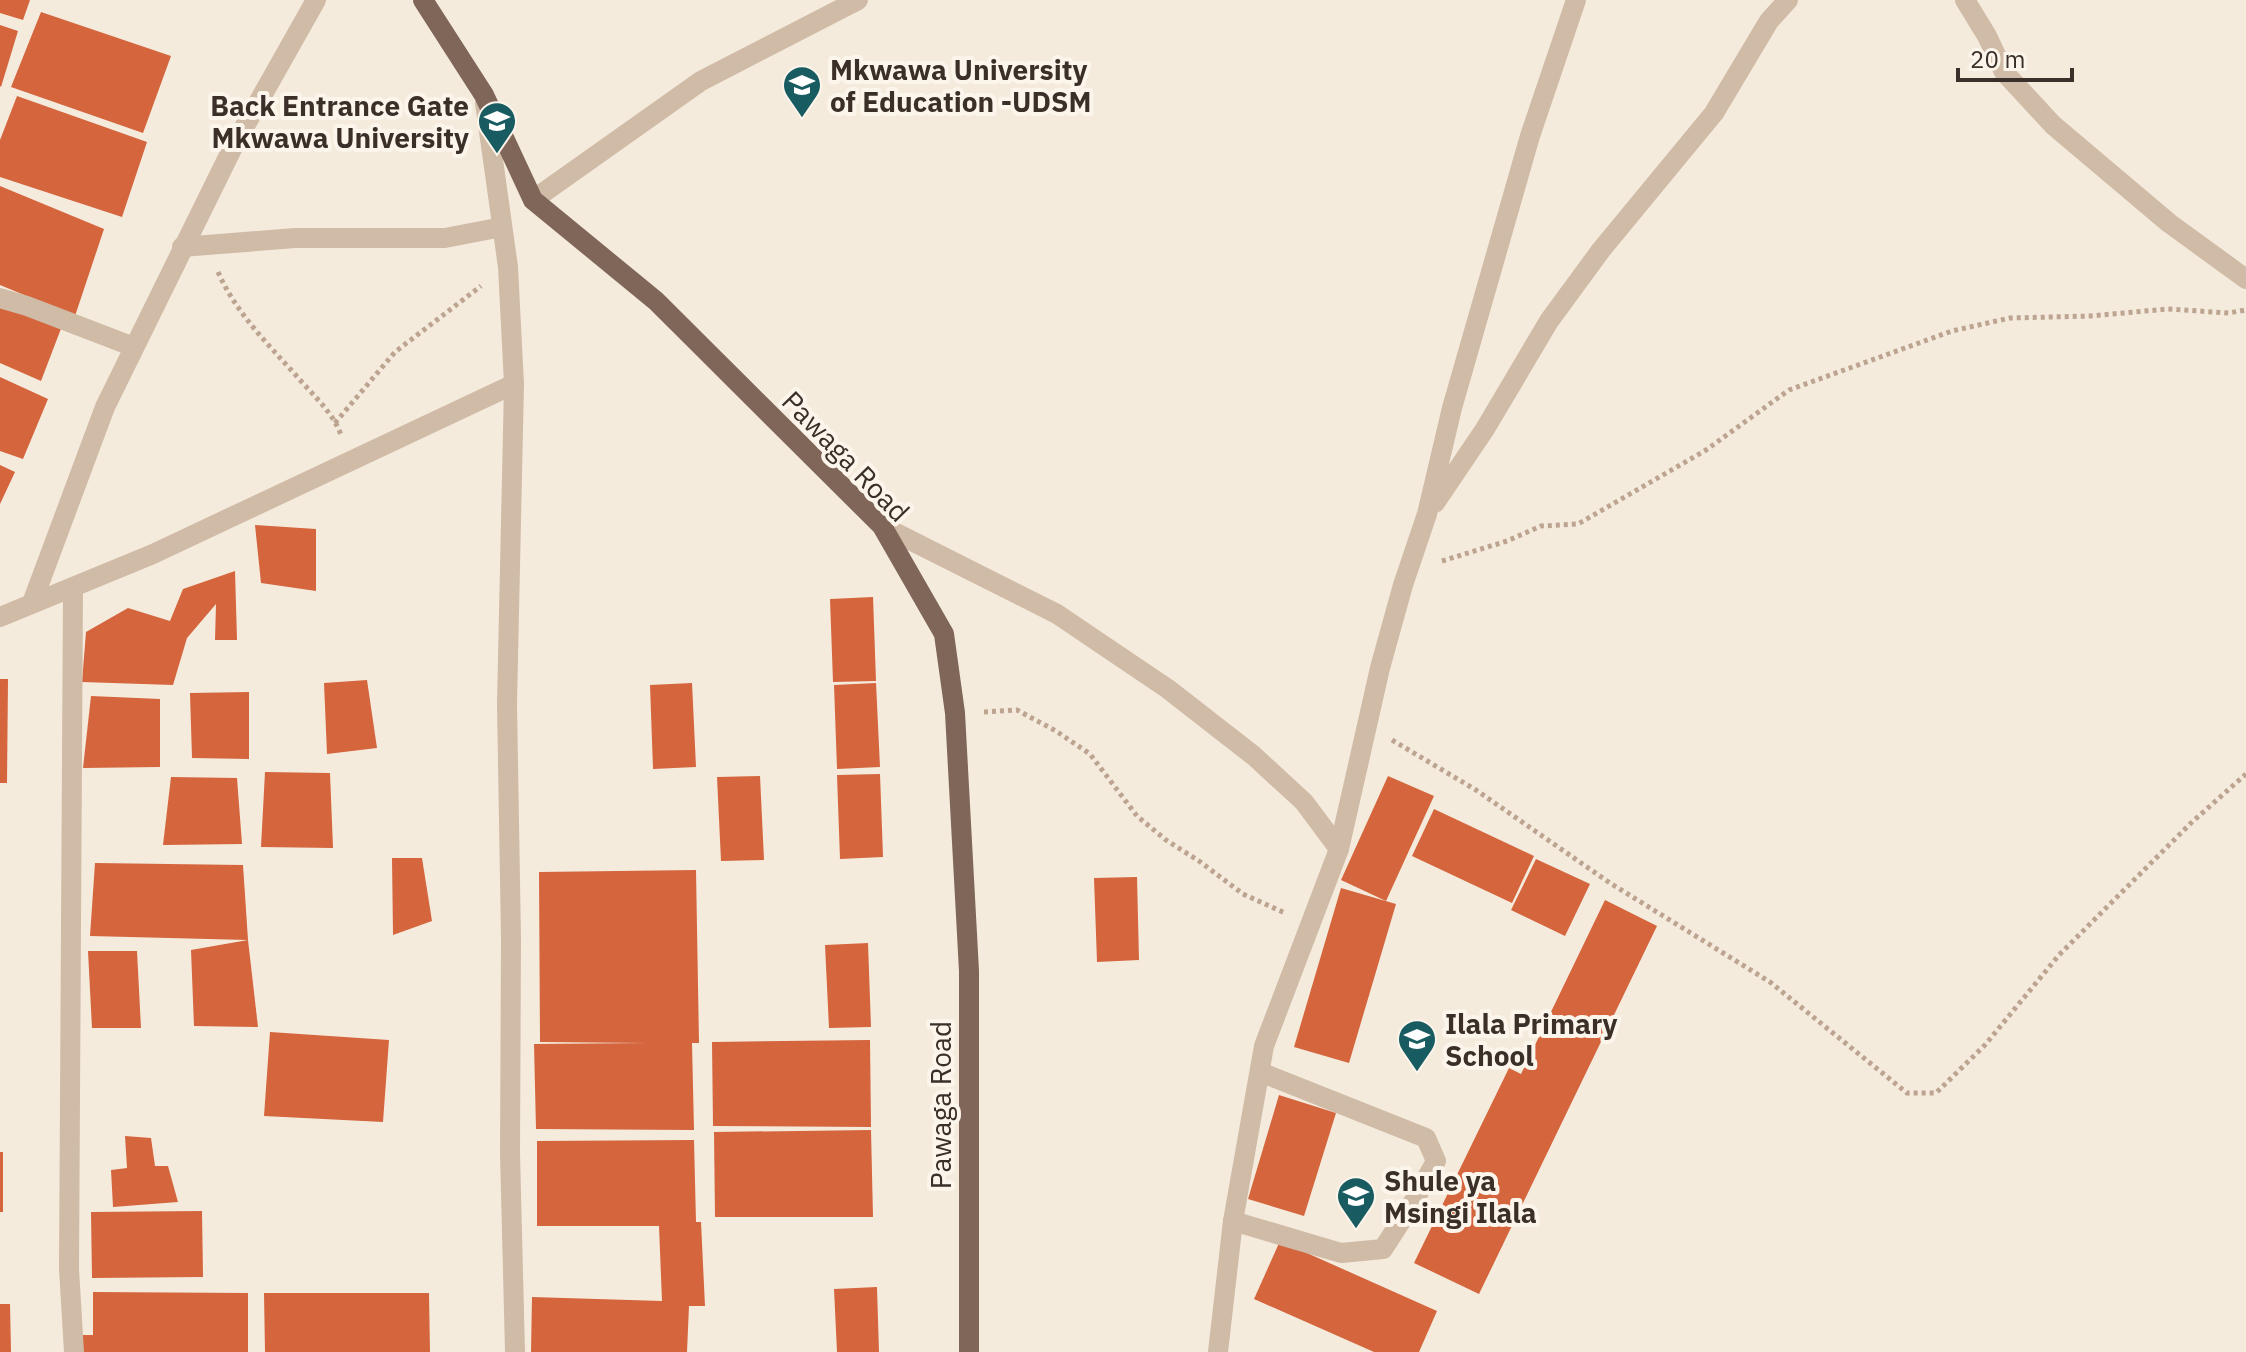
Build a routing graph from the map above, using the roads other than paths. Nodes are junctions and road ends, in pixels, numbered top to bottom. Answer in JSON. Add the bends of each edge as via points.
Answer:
{"nodes":[{"id":1,"x":316,"y":0,"type":"edge"},
{"id":2,"x":423,"y":0,"type":"edge"},
{"id":3,"x":858,"y":0,"type":"edge"},
{"id":4,"x":1576,"y":0,"type":"edge"},
{"id":5,"x":1788,"y":0,"type":"edge"},
{"id":6,"x":1965,"y":0,"type":"edge"},
{"id":7,"x":484,"y":95,"type":"junction"},
{"id":8,"x":533,"y":200,"type":"junction"},
{"id":9,"x":502,"y":227,"type":"junction"},
{"id":10,"x":182,"y":247,"type":"junction"},
{"id":11,"x":2246,"y":279,"type":"edge"},
{"id":12,"x":0,"y":298,"type":"edge"},
{"id":13,"x":134,"y":347,"type":"junction"},
{"id":14,"x":514,"y":384,"type":"junction"},
{"id":15,"x":1427,"y":514,"type":"junction"},
{"id":16,"x":882,"y":526,"type":"junction"},
{"id":17,"x":73,"y":587,"type":"junction"},
{"id":18,"x":32,"y":603,"type":"junction"},
{"id":19,"x":0,"y":617,"type":"edge"},
{"id":20,"x":1339,"y":849,"type":"junction"},
{"id":21,"x":1260,"y":1072,"type":"junction"},
{"id":22,"x":1233,"y":1221,"type":"junction"},
{"id":23,"x":74,"y":1352,"type":"edge"},
{"id":24,"x":515,"y":1352,"type":"edge"},
{"id":25,"x":969,"y":1352,"type":"edge"},
{"id":26,"x":1218,"y":1352,"type":"edge"}],
"edges":[{"from":1,"to":10,"type":"street"},
{"from":2,"to":7,"type":"main road","name":"Pawaga Road"},
{"from":3,"to":8,"type":"street","via":[[701,81]]},
{"from":4,"to":15,"type":"street","via":[[1530,136]]},
{"from":5,"to":15,"type":"street","via":[[1769,21],[1714,113],[1549,321]]},
{"from":6,"to":11,"type":"street","via":[[2004,72],[2053,125],[2169,223]]},
{"from":7,"to":8,"type":"main road","name":"Pawaga Road"},
{"from":7,"to":9,"type":"street"},
{"from":8,"to":16,"type":"main road","name":"Pawaga Road","via":[[656,301]]},
{"from":9,"to":10,"type":"street","via":[[445,238],[295,238]]},
{"from":9,"to":14,"type":"street"},
{"from":10,"to":13,"type":"street"},
{"from":12,"to":13,"type":"street"},
{"from":13,"to":18,"type":"street","via":[[105,407]]},
{"from":14,"to":17,"type":"street"},
{"from":14,"to":24,"type":"street","via":[[507,704]]},
{"from":15,"to":20,"type":"street","via":[[1380,668]]},
{"from":16,"to":20,"type":"street","via":[[1057,614],[1168,689],[1294,792]]},
{"from":16,"to":25,"type":"main road","name":"Pawaga Road","via":[[944,634],[955,713],[969,971]]},
{"from":17,"to":18,"type":"street"},
{"from":17,"to":23,"type":"street","via":[[69,1269]]},
{"from":18,"to":19,"type":"street"},
{"from":20,"to":21,"type":"street","via":[[1264,1046]]},
{"from":21,"to":22,"type":"street"},
{"from":21,"to":22,"type":"street","via":[[1426,1138],[1436,1161],[1383,1249],[1341,1253]]},
{"from":22,"to":26,"type":"street"}]}
